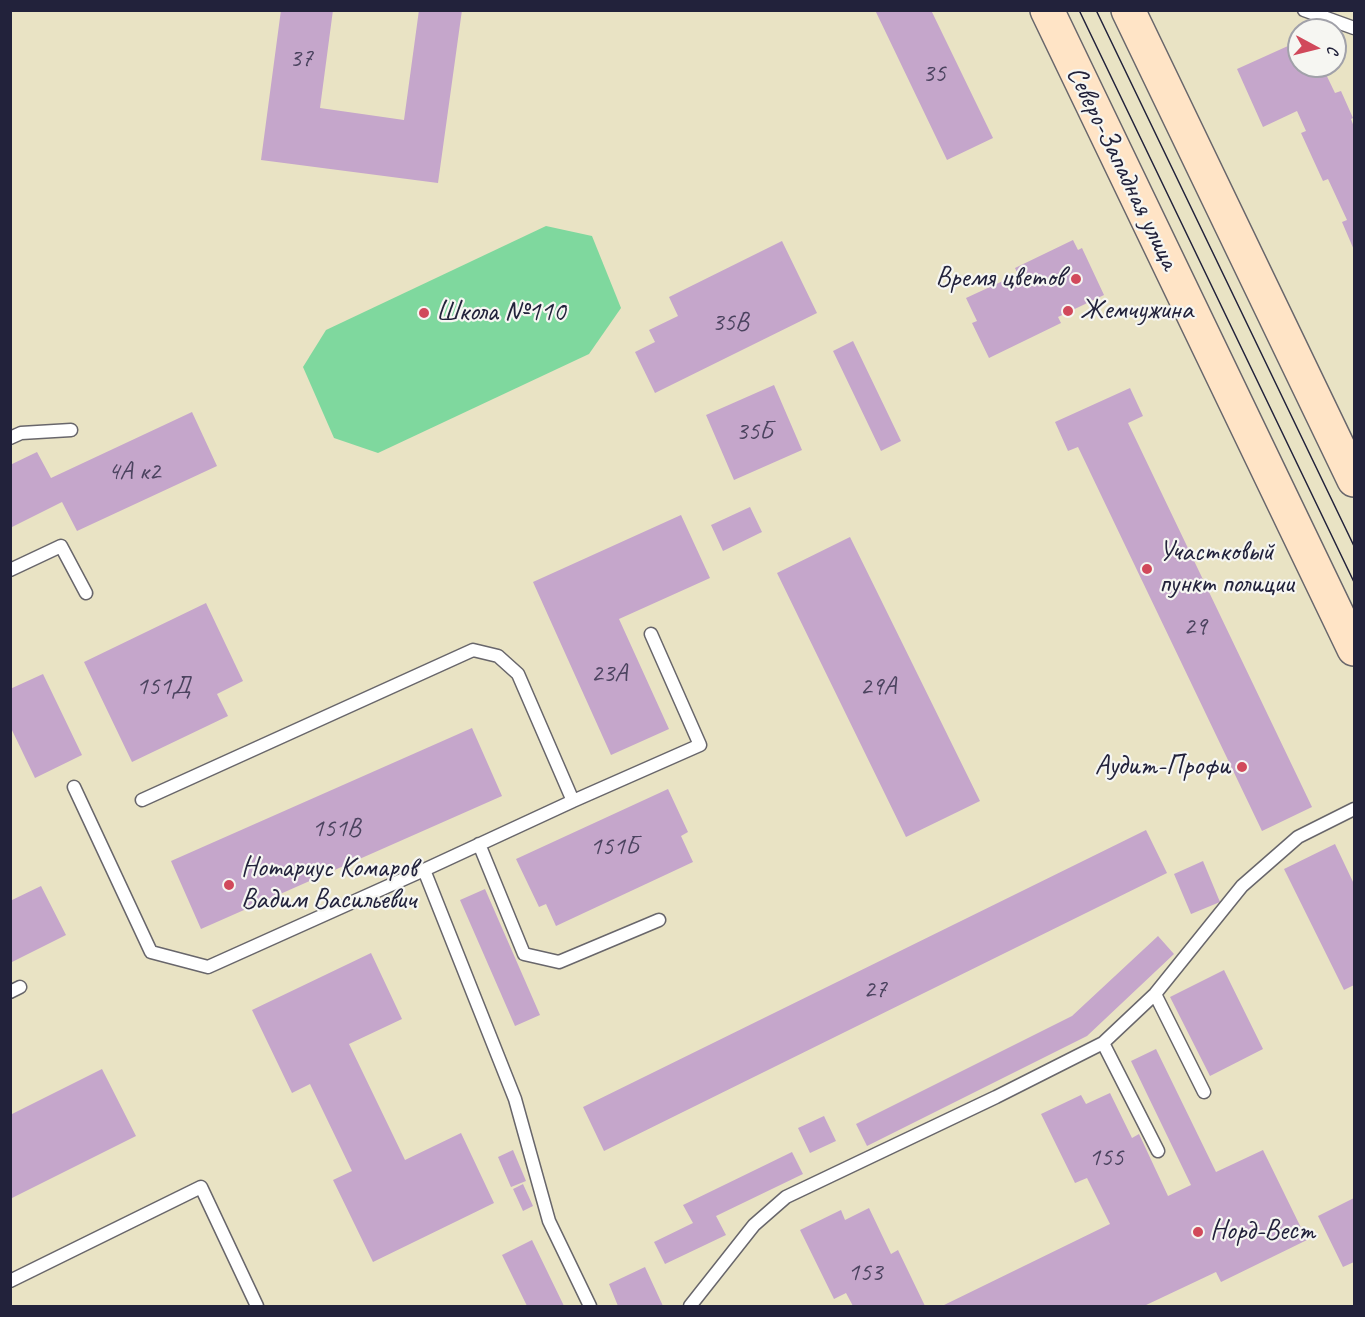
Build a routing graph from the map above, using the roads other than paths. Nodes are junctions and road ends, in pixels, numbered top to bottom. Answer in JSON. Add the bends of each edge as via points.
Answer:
{"nodes":[{"id":1,"x":1047,"y":10,"type":"edge"},
{"id":2,"x":1128,"y":10,"type":"edge"},
{"id":3,"x":1304,"y":10,"type":"edge"},
{"id":4,"x":1354,"y":28,"type":"edge"},
{"id":5,"x":71,"y":430,"type":"dead end"},
{"id":6,"x":10,"y":438,"type":"edge"},
{"id":7,"x":1354,"y":480,"type":"edge"},
{"id":8,"x":10,"y":570,"type":"edge"},
{"id":9,"x":86,"y":593,"type":"dead end"},
{"id":10,"x":651,"y":634,"type":"dead end"},
{"id":11,"x":1354,"y":649,"type":"edge"},
{"id":12,"x":74,"y":787,"type":"dead end"},
{"id":13,"x":142,"y":800,"type":"dead end"},
{"id":14,"x":573,"y":801,"type":"junction"},
{"id":15,"x":1354,"y":809,"type":"edge"},
{"id":16,"x":479,"y":844,"type":"junction"},
{"id":17,"x":424,"y":870,"type":"junction"},
{"id":18,"x":659,"y":920,"type":"dead end"},
{"id":19,"x":1155,"y":994,"type":"junction"},
{"id":20,"x":1102,"y":1043,"type":"junction"},
{"id":21,"x":1204,"y":1092,"type":"dead end"},
{"id":22,"x":1158,"y":1151,"type":"dead end"},
{"id":23,"x":10,"y":1281,"type":"edge"},
{"id":24,"x":257,"y":1306,"type":"edge"},
{"id":25,"x":590,"y":1306,"type":"edge"},
{"id":26,"x":690,"y":1306,"type":"edge"}],
"edges":[{"from":1,"to":11,"type":"main road","name":"Северо-Западная улица"},
{"from":2,"to":7,"type":"main road"},
{"from":3,"to":4,"type":"lane"},
{"from":5,"to":6,"type":"lane","via":[[21,433]]},
{"from":8,"to":9,"type":"lane","via":[[61,546]]},
{"from":10,"to":14,"type":"lane","via":[[700,745]]},
{"from":12,"to":17,"type":"lane","via":[[151,952],[208,967]]},
{"from":13,"to":14,"type":"lane","via":[[473,650],[498,656],[518,674]]},
{"from":14,"to":16,"type":"lane"},
{"from":15,"to":19,"type":"lane","via":[[1298,837],[1242,885]]},
{"from":16,"to":17,"type":"lane"},
{"from":16,"to":18,"type":"lane","via":[[524,954],[559,962]]},
{"from":17,"to":25,"type":"lane","via":[[515,1100],[549,1221]]},
{"from":19,"to":20,"type":"lane"},
{"from":19,"to":21,"type":"lane"},
{"from":20,"to":22,"type":"lane"},
{"from":20,"to":26,"type":"lane","via":[[786,1197],[754,1225]]},
{"from":23,"to":24,"type":"lane","via":[[201,1187]]}]}
